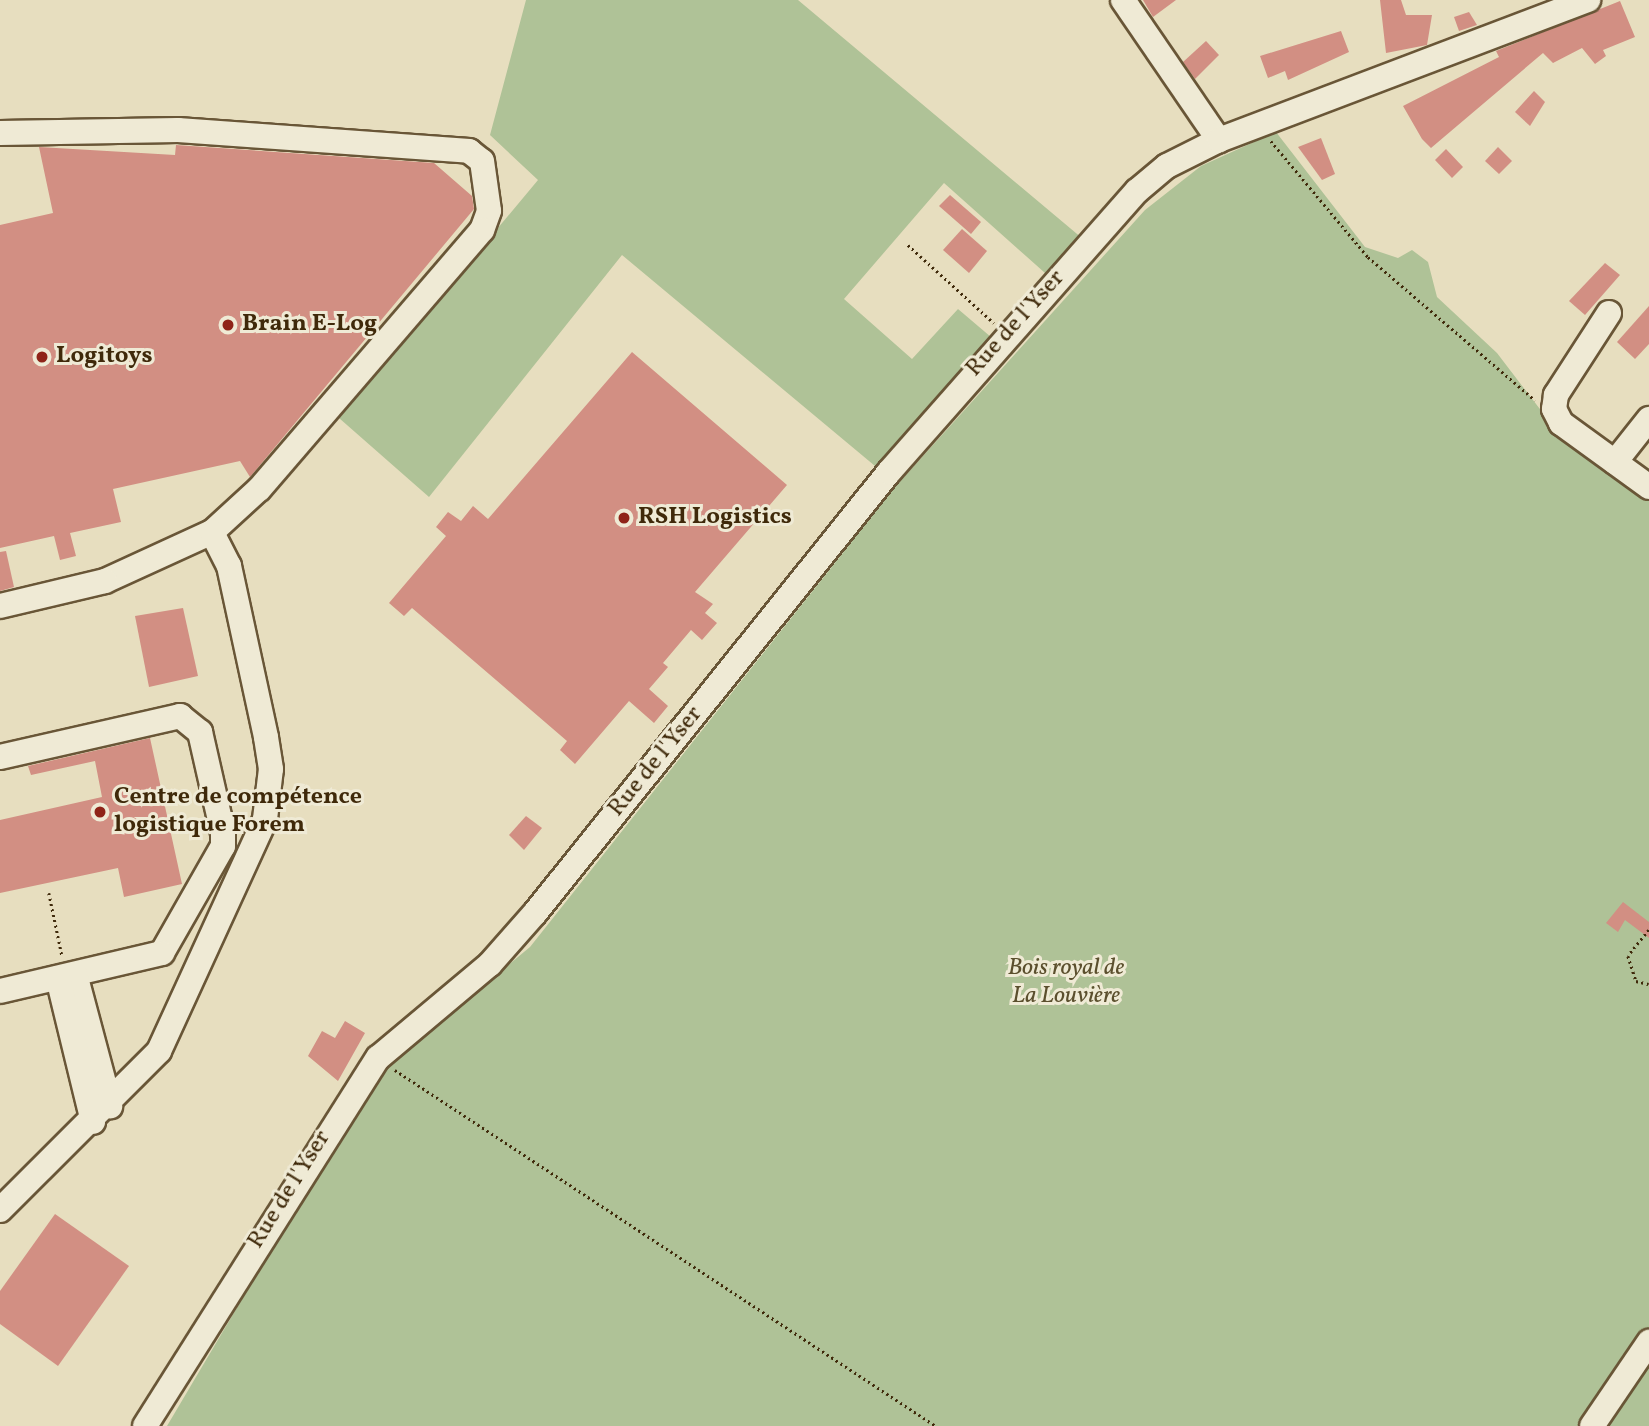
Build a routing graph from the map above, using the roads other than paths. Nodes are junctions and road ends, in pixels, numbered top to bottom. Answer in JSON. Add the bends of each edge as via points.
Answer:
{"nodes":[{"id":1,"x":1123,"y":0,"type":"edge"},
{"id":2,"x":1588,"y":0,"type":"edge"},
{"id":3,"x":0,"y":133,"type":"edge"},
{"id":4,"x":1219,"y":140,"type":"junction"},
{"id":5,"x":1609,"y":313,"type":"dead end"},
{"id":6,"x":1649,"y":419,"type":"edge"},
{"id":7,"x":1640,"y":440,"type":"edge"},
{"id":8,"x":1615,"y":462,"type":"junction"},
{"id":9,"x":1649,"y":487,"type":"edge"},
{"id":10,"x":212,"y":532,"type":"junction"},
{"id":11,"x":0,"y":606,"type":"edge"},
{"id":12,"x":0,"y":757,"type":"edge"},
{"id":13,"x":67,"y":976,"type":"junction"},
{"id":14,"x":0,"y":991,"type":"edge"},
{"id":15,"x":101,"y":1114,"type":"junction"},
{"id":16,"x":0,"y":1210,"type":"edge"},
{"id":17,"x":1649,"y":1342,"type":"edge"},
{"id":18,"x":145,"y":1426,"type":"edge"},
{"id":19,"x":1592,"y":1426,"type":"edge"}],
"edges":[{"from":1,"to":4,"type":"street"},
{"from":2,"to":4,"type":"street","name":"Rue de l'Yser"},
{"from":3,"to":10,"type":"street","via":[[178,130],[457,149],[482,161],[489,211],[482,230],[259,489]]},
{"from":4,"to":18,"type":"street","name":"Rue de l'Yser","via":[[1167,166],[1137,191],[1006,334],[535,914],[490,964],[405,1030],[353,1089]]},
{"from":5,"to":8,"type":"street","via":[[1556,395],[1561,423]]},
{"from":6,"to":7,"type":"street"},
{"from":7,"to":8,"type":"street"},
{"from":8,"to":9,"type":"street"},
{"from":10,"to":11,"type":"street","via":[[105,581]]},
{"from":10,"to":15,"type":"street","via":[[229,566],[271,769],[265,820],[159,1051]]},
{"from":12,"to":13,"type":"street","via":[[171,715],[188,719],[200,732],[223,846],[171,947]]},
{"from":13,"to":14,"type":"street"},
{"from":13,"to":15,"type":"street"},
{"from":15,"to":16,"type":"street"},
{"from":17,"to":19,"type":"street"}]}
